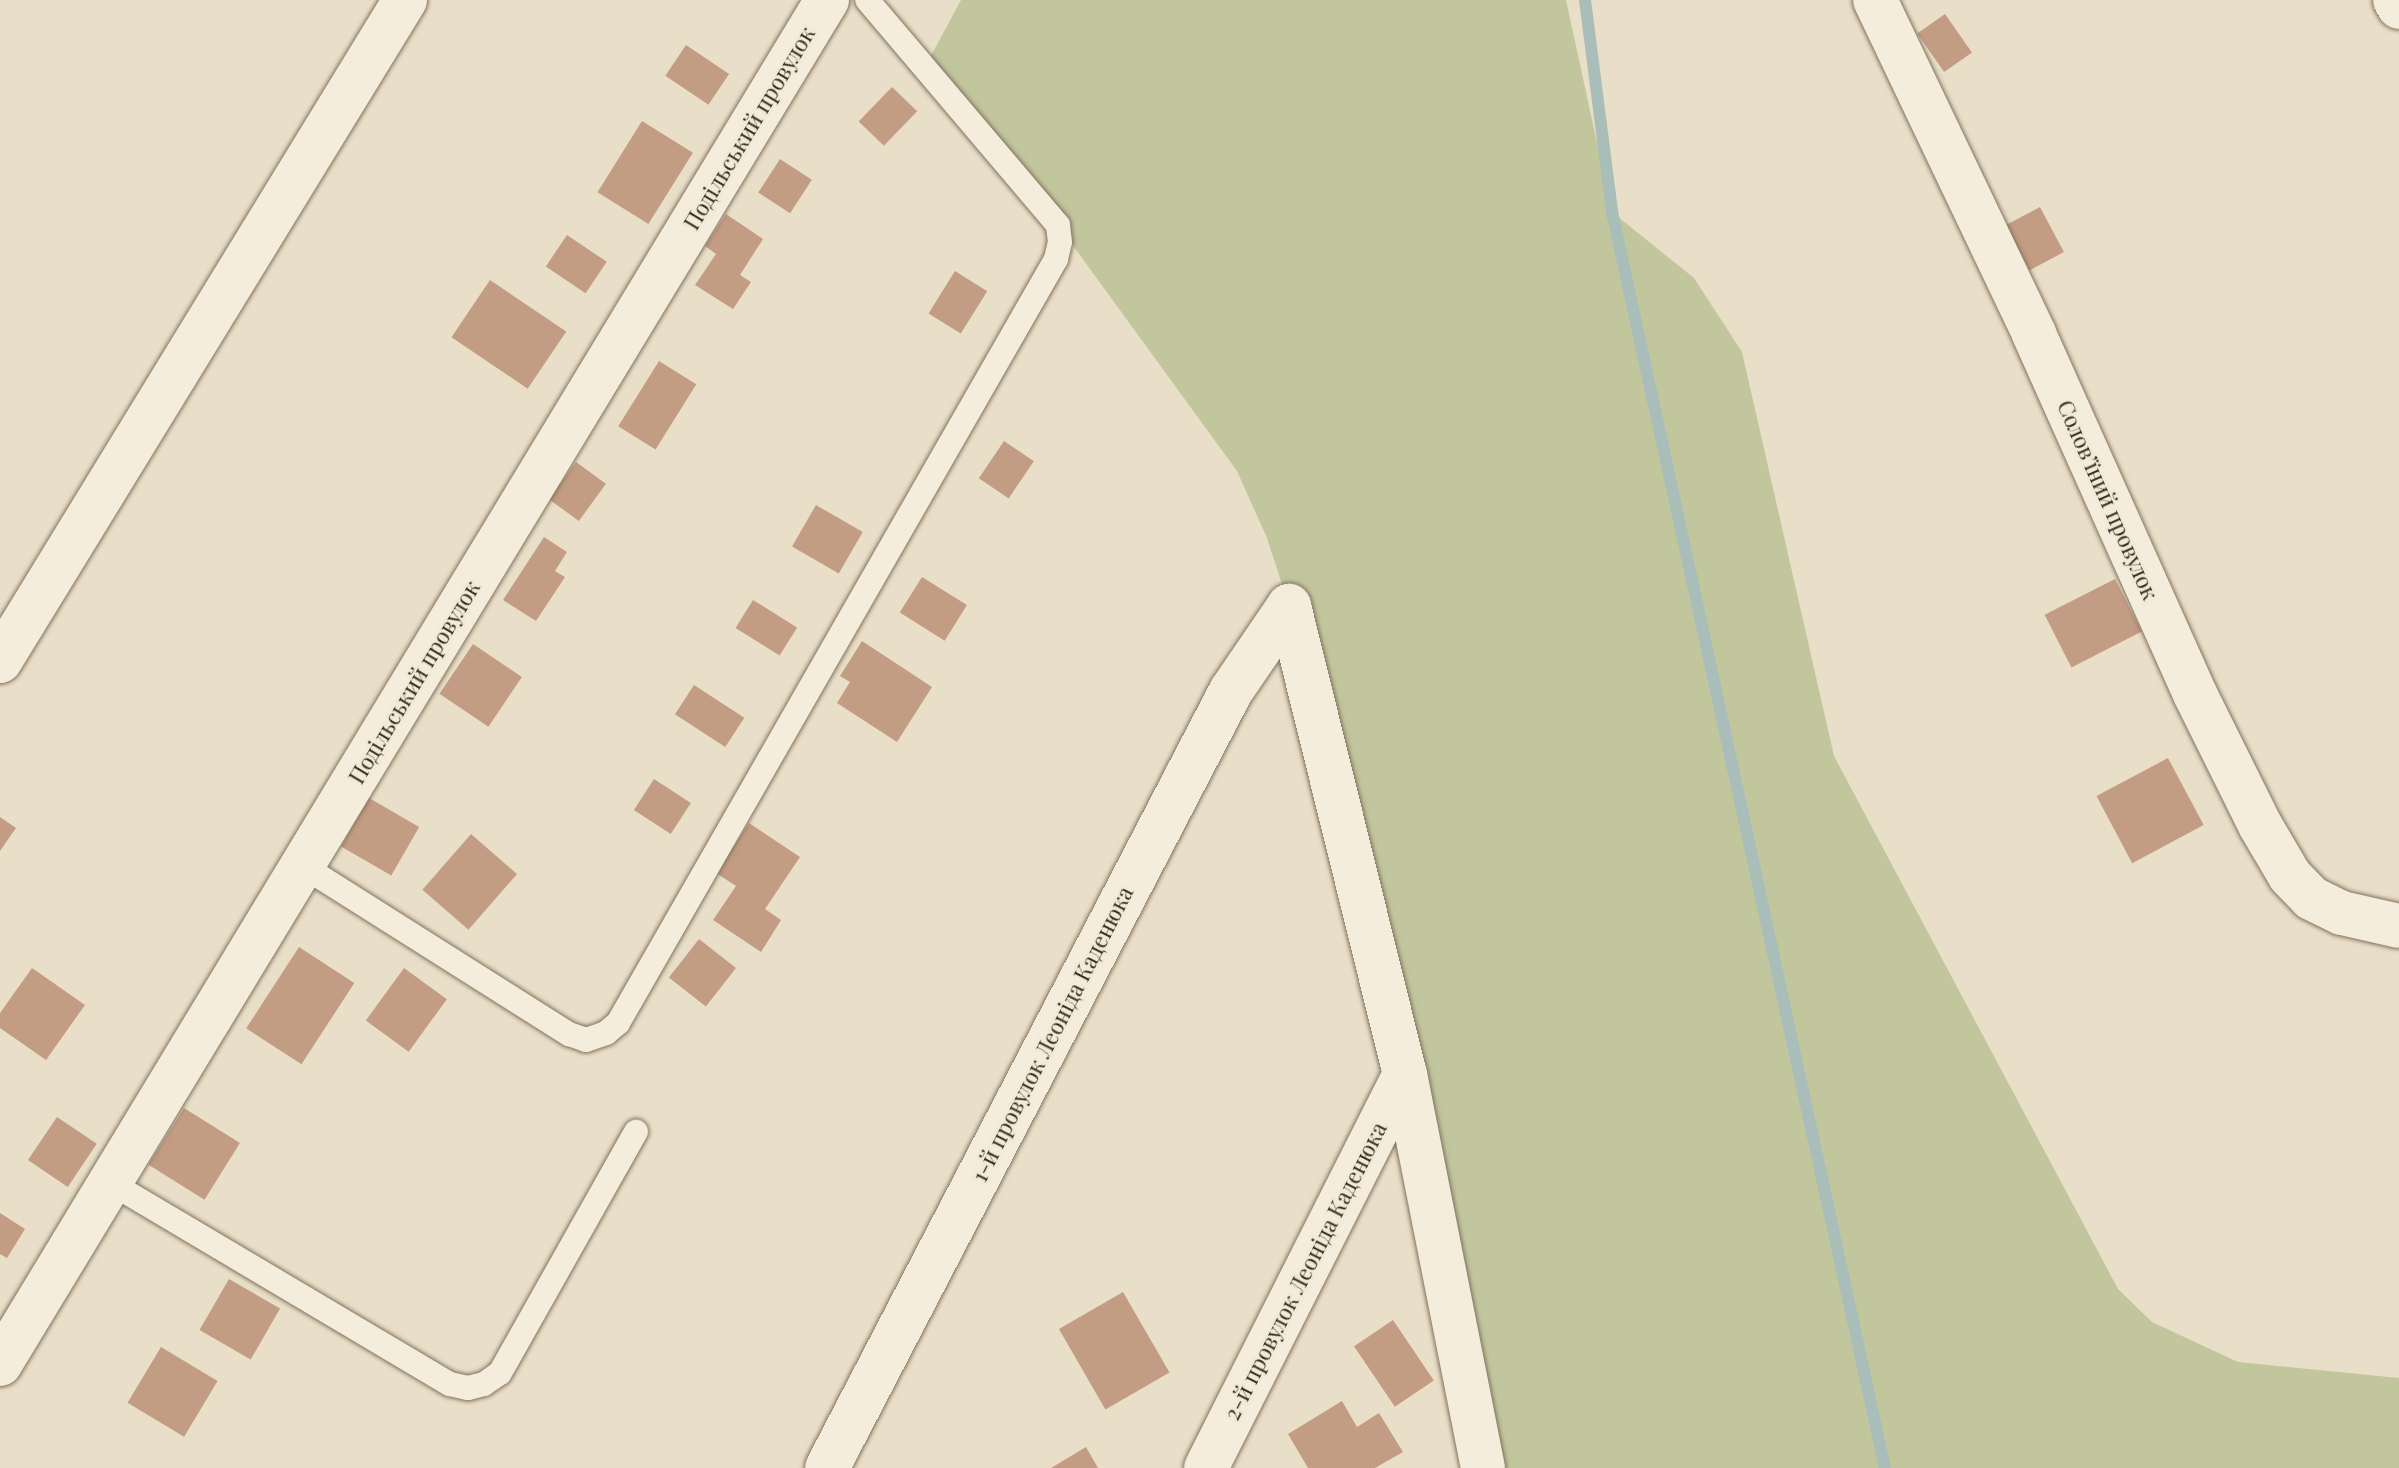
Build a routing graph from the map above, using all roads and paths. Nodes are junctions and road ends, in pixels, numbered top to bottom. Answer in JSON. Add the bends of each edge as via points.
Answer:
{"nodes":[{"id":1,"x":405,"y":0,"type":"edge"},
{"id":2,"x":827,"y":0,"type":"edge"},
{"id":3,"x":867,"y":0,"type":"edge"},
{"id":4,"x":2395,"y":0,"type":"edge"},
{"id":5,"x":1883,"y":3,"type":"edge"},
{"id":6,"x":2399,"y":7,"type":"edge"},
{"id":7,"x":0,"y":661,"type":"edge"},
{"id":8,"x":303,"y":866,"type":"junction"},
{"id":9,"x":2399,"y":926,"type":"edge"},
{"id":10,"x":1405,"y":1074,"type":"junction"},
{"id":11,"x":636,"y":1132,"type":"dead end"},
{"id":12,"x":111,"y":1183,"type":"junction"},
{"id":13,"x":0,"y":1364,"type":"edge"},
{"id":14,"x":827,"y":1468,"type":"edge"},
{"id":15,"x":1206,"y":1468,"type":"edge"},
{"id":16,"x":1483,"y":1468,"type":"edge"}],
"edges":[{"from":1,"to":7,"type":"street"},
{"from":2,"to":8,"type":"street","name":"Подільський провулок"},
{"from":3,"to":8,"type":"lane","via":[[1058,225],[1058,251],[618,1023],[586,1040],[569,1034]]},
{"from":4,"to":6,"type":"street"},
{"from":5,"to":9,"type":"street","name":"Соловʼїний провулок","via":[[2195,694],[2260,825],[2290,876],[2311,898],[2342,913]]},
{"from":8,"to":12,"type":"street","name":"Подільський провулок"},
{"from":10,"to":14,"type":"street","name":"1-й провулок Леоніда Каденюка","via":[[1289,606],[1231,691]]},
{"from":10,"to":15,"type":"street","name":"2-й провулок Леоніда Каденюка"},
{"from":10,"to":16,"type":"street"},
{"from":11,"to":12,"type":"lane","via":[[500,1373],[468,1388],[450,1384]]},
{"from":12,"to":13,"type":"street","name":"Подільський провулок"}]}
